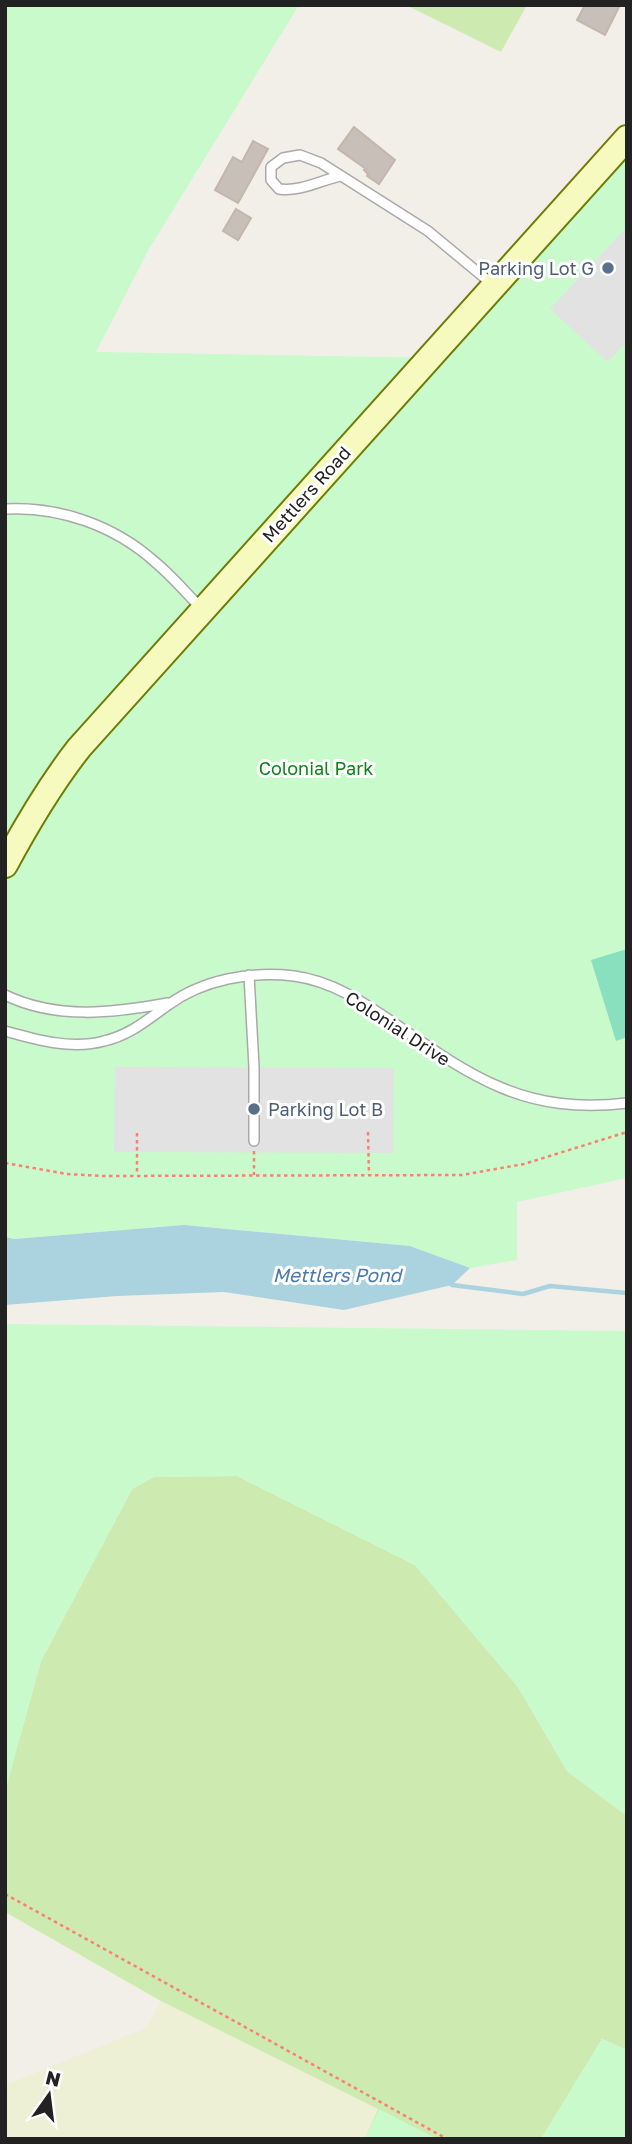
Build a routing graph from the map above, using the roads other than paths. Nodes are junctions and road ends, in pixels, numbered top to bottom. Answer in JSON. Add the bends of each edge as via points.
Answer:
{"nodes":[{"id":1,"x":627,"y":138,"type":"edge"},
{"id":2,"x":340,"y":176,"type":"junction"},
{"id":3,"x":494,"y":285,"type":"junction"},
{"id":4,"x":5,"y":509,"type":"edge"},
{"id":5,"x":202,"y":610,"type":"junction"},
{"id":6,"x":5,"y":865,"type":"edge"},
{"id":7,"x":249,"y":975,"type":"junction"},
{"id":8,"x":5,"y":995,"type":"edge"},
{"id":9,"x":170,"y":1003,"type":"junction"},
{"id":10,"x":5,"y":1031,"type":"edge"},
{"id":11,"x":627,"y":1103,"type":"edge"},
{"id":12,"x":254,"y":1141,"type":"road end"}],
"edges":[{"from":1,"to":3,"type":"street","name":"Mettlers Road"},
{"from":2,"to":2,"type":"lane","via":[[300,155],[283,158],[271,167],[271,180],[279,189],[294,191]]},
{"from":2,"to":3,"type":"lane","via":[[428,231]]},
{"from":3,"to":5,"type":"street","name":"Mettlers Road"},
{"from":4,"to":5,"type":"lane","via":[[59,513],[111,532],[156,562]]},
{"from":5,"to":6,"type":"street","name":"Mettlers Road","via":[[55,778]]},
{"from":7,"to":9,"type":"lane","name":"Colonial Drive","via":[[213,983]]},
{"from":7,"to":11,"type":"lane","name":"Colonial Drive","via":[[296,976],[347,993],[470,1074],[516,1094],[559,1104]]},
{"from":7,"to":12,"type":"lane"},
{"from":8,"to":9,"type":"lane","name":"Colonial Drive","via":[[34,1007],[79,1013]]},
{"from":9,"to":10,"type":"lane","name":"Colonial Drive","via":[[145,1023],[103,1042],[57,1043]]}]}
